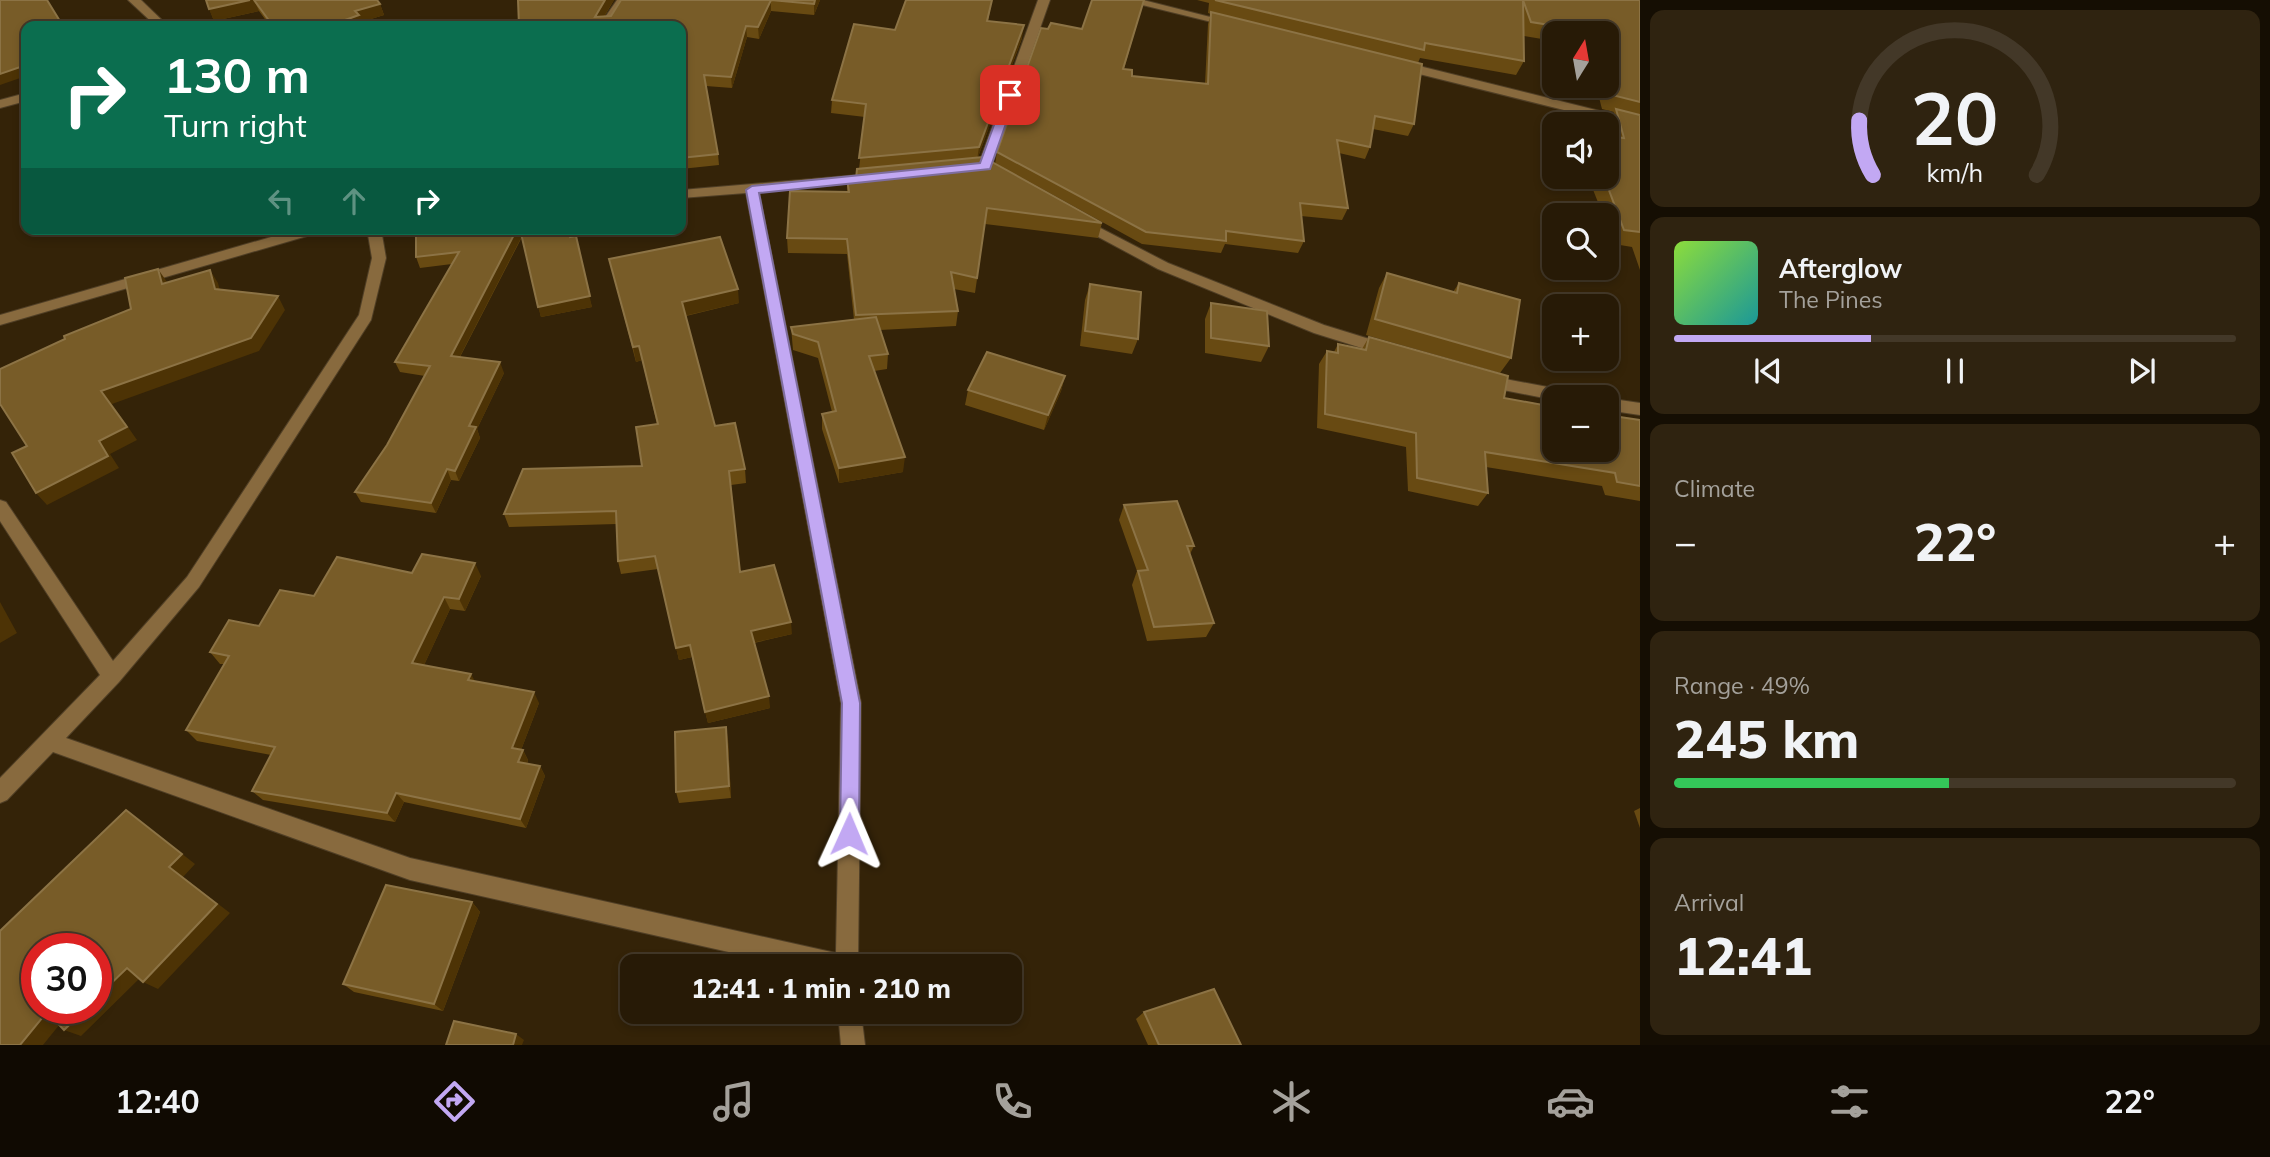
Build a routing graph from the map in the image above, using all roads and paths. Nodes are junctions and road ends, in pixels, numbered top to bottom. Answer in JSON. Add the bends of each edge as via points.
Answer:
{"nodes":[{"id":1,"x":134,"y":0,"type":"edge"},
{"id":2,"x":623,"y":0,"type":"edge"},
{"id":3,"x":1044,"y":0,"type":"edge"},
{"id":4,"x":1128,"y":0,"type":"edge"},
{"id":5,"x":157,"y":21,"type":"edge"},
{"id":6,"x":608,"y":21,"type":"edge"},
{"id":7,"x":1242,"y":26,"type":"edge"},
{"id":8,"x":1387,"y":62,"type":"edge"},
{"id":9,"x":21,"y":98,"type":"edge"},
{"id":10,"x":0,"y":104,"type":"edge"},
{"id":11,"x":1640,"y":125,"type":"edge"},
{"id":12,"x":889,"y":176,"type":"edge"},
{"id":13,"x":1015,"y":185,"type":"edge"},
{"id":14,"x":752,"y":190,"type":"junction"},
{"id":15,"x":686,"y":194,"type":"edge"},
{"id":16,"x":1070,"y":216,"type":"edge"},
{"id":17,"x":295,"y":235,"type":"edge"},
{"id":18,"x":375,"y":235,"type":"edge"},
{"id":19,"x":0,"y":320,"type":"edge"},
{"id":20,"x":1396,"y":353,"type":"edge"},
{"id":21,"x":1473,"y":377,"type":"edge"},
{"id":22,"x":1542,"y":392,"type":"edge"},
{"id":23,"x":1619,"y":406,"type":"edge"},
{"id":24,"x":1640,"y":409,"type":"edge"},
{"id":25,"x":0,"y":507,"type":"edge"},
{"id":26,"x":112,"y":676,"type":"junction"},
{"id":27,"x":48,"y":741,"type":"junction"},
{"id":28,"x":0,"y":793,"type":"edge"},
{"id":29,"x":788,"y":954,"type":"edge"},
{"id":30,"x":848,"y":954,"type":"edge"},
{"id":31,"x":851,"y":1024,"type":"edge"},
{"id":32,"x":853,"y":1045,"type":"edge"}],
"edges":[{"from":1,"to":5,"type":"street"},
{"from":2,"to":6,"type":"street"},
{"from":3,"to":13,"type":"street","via":[[978,167]]},
{"from":4,"to":7,"type":"street"},
{"from":8,"to":11,"type":"street"},
{"from":9,"to":10,"type":"street"},
{"from":12,"to":14,"type":"street"},
{"from":14,"to":15,"type":"street"},
{"from":14,"to":30,"type":"street","via":[[851,703]]},
{"from":16,"to":20,"type":"street","via":[[1163,266],[1319,329]]},
{"from":17,"to":19,"type":"street"},
{"from":18,"to":26,"type":"street","via":[[379,258],[366,316],[194,582]]},
{"from":21,"to":22,"type":"street"},
{"from":23,"to":24,"type":"street"},
{"from":25,"to":26,"type":"street"},
{"from":26,"to":27,"type":"street"},
{"from":27,"to":28,"type":"street"},
{"from":27,"to":29,"type":"street","via":[[410,869]]},
{"from":31,"to":32,"type":"street"}]}
